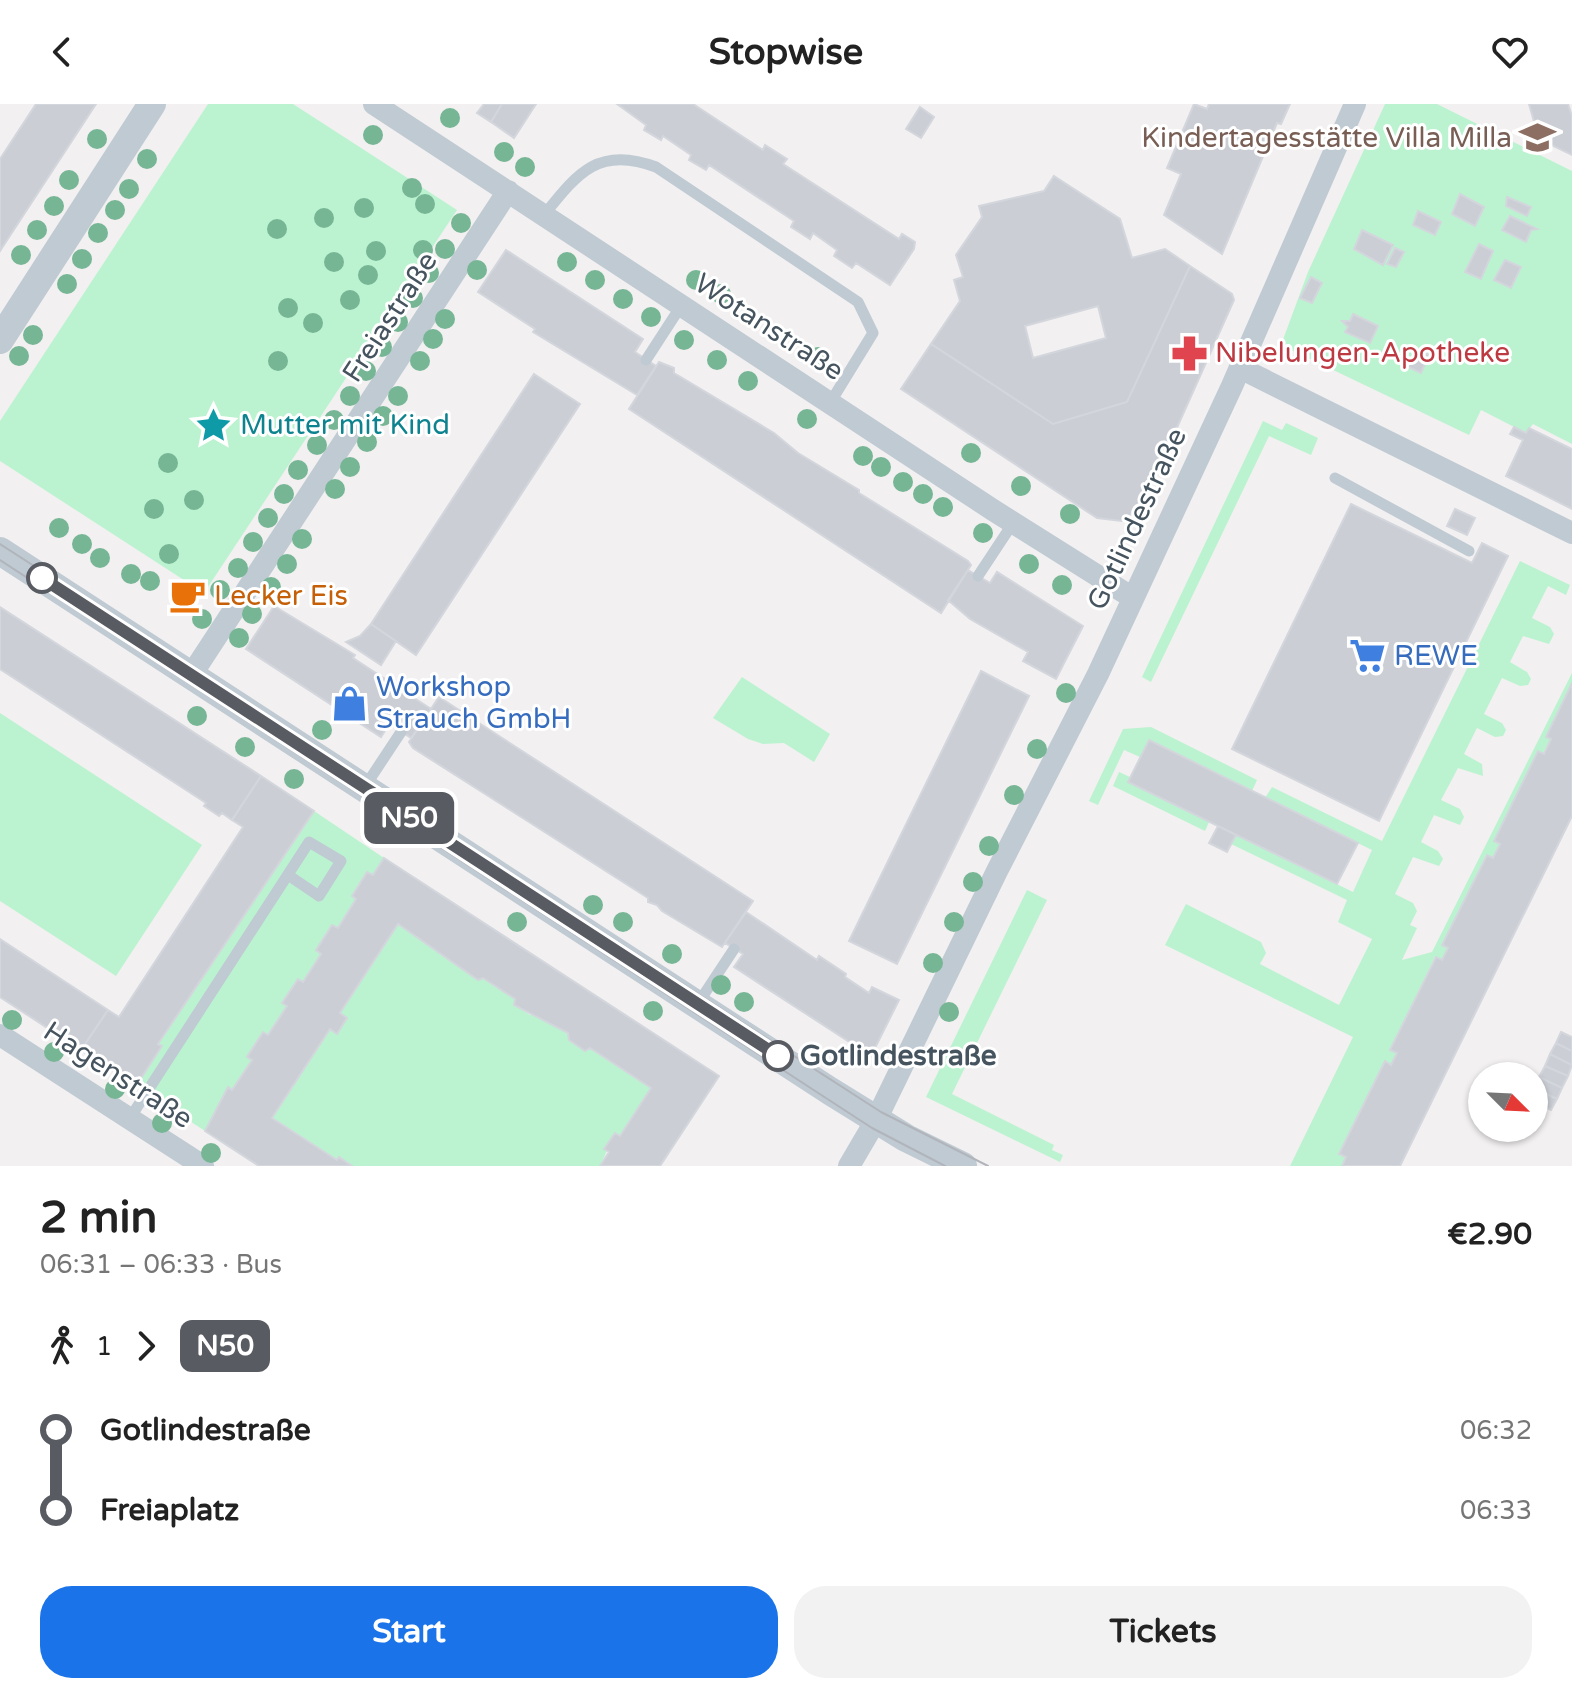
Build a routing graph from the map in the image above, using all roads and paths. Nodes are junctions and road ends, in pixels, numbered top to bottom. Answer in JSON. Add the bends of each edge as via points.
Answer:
{"nodes":[{"id":1,"x":152,"y":104,"type":"edge"},
{"id":2,"x":374,"y":104,"type":"edge"},
{"id":3,"x":1355,"y":104,"type":"edge"},
{"id":4,"x":508,"y":191,"type":"junction"},
{"id":5,"x":544,"y":215,"type":"junction"},
{"id":6,"x":681,"y":306,"type":"junction"},
{"id":7,"x":0,"y":340,"type":"edge"},
{"id":8,"x":646,"y":360,"type":"dead end"},
{"id":9,"x":1240,"y":368,"type":"junction"},
{"id":10,"x":830,"y":403,"type":"junction"},
{"id":11,"x":1335,"y":478,"type":"dead end"},
{"id":12,"x":1013,"y":523,"type":"junction"},
{"id":13,"x":1572,"y":533,"type":"edge"},
{"id":14,"x":0,"y":551,"type":"edge"},
{"id":15,"x":1469,"y":551,"type":"dead end"},
{"id":16,"x":978,"y":576,"type":"dead end"},
{"id":17,"x":1133,"y":598,"type":"junction"},
{"id":18,"x":190,"y":677,"type":"junction"},
{"id":19,"x":401,"y":732,"type":"dead end"},
{"id":20,"x":364,"y":788,"type":"junction"},
{"id":21,"x":288,"y":875,"type":"junction"},
{"id":22,"x":734,"y":949,"type":"dead end"},
{"id":23,"x":697,"y":1005,"type":"junction"},
{"id":24,"x":0,"y":1035,"type":"edge"},
{"id":25,"x":130,"y":1118,"type":"junction"},
{"id":26,"x":876,"y":1120,"type":"junction"},
{"id":27,"x":203,"y":1166,"type":"edge"},
{"id":28,"x":849,"y":1166,"type":"edge"},
{"id":29,"x":963,"y":1166,"type":"edge"}],
"edges":[{"from":1,"to":7,"type":"street"},
{"from":2,"to":4,"type":"street","name":"Wotanstraße"},
{"from":3,"to":9,"type":"street","name":"Gotlindestraße"},
{"from":4,"to":5,"type":"street","name":"Wotanstraße"},
{"from":4,"to":18,"type":"street","name":"Freiastraße"},
{"from":5,"to":6,"type":"street","name":"Wotanstraße"},
{"from":5,"to":10,"type":"lane","via":[[577,174],[604,162],[637,160],[656,167],[858,302],[873,333]]},
{"from":6,"to":8,"type":"lane"},
{"from":6,"to":10,"type":"street","name":"Wotanstraße"},
{"from":9,"to":13,"type":"street"},
{"from":9,"to":17,"type":"street","name":"Gotlindestraße"},
{"from":10,"to":12,"type":"street","name":"Wotanstraße"},
{"from":11,"to":15,"type":"lane"},
{"from":12,"to":16,"type":"lane"},
{"from":12,"to":17,"type":"street","name":"Wotanstraße"},
{"from":14,"to":18,"type":"street"},
{"from":17,"to":26,"type":"street","name":"Gotlindestraße"},
{"from":18,"to":20,"type":"street"},
{"from":19,"to":20,"type":"lane"},
{"from":20,"to":23,"type":"street"},
{"from":21,"to":21,"type":"lane","via":[[309,842],[341,861],[319,896]]},
{"from":21,"to":25,"type":"lane"},
{"from":22,"to":23,"type":"lane"},
{"from":23,"to":26,"type":"street"},
{"from":24,"to":25,"type":"street","name":"Hagenstraße"},
{"from":25,"to":27,"type":"street","name":"Hagenstraße"},
{"from":26,"to":28,"type":"street","name":"Gotlindestraße"},
{"from":26,"to":29,"type":"street"}]}
